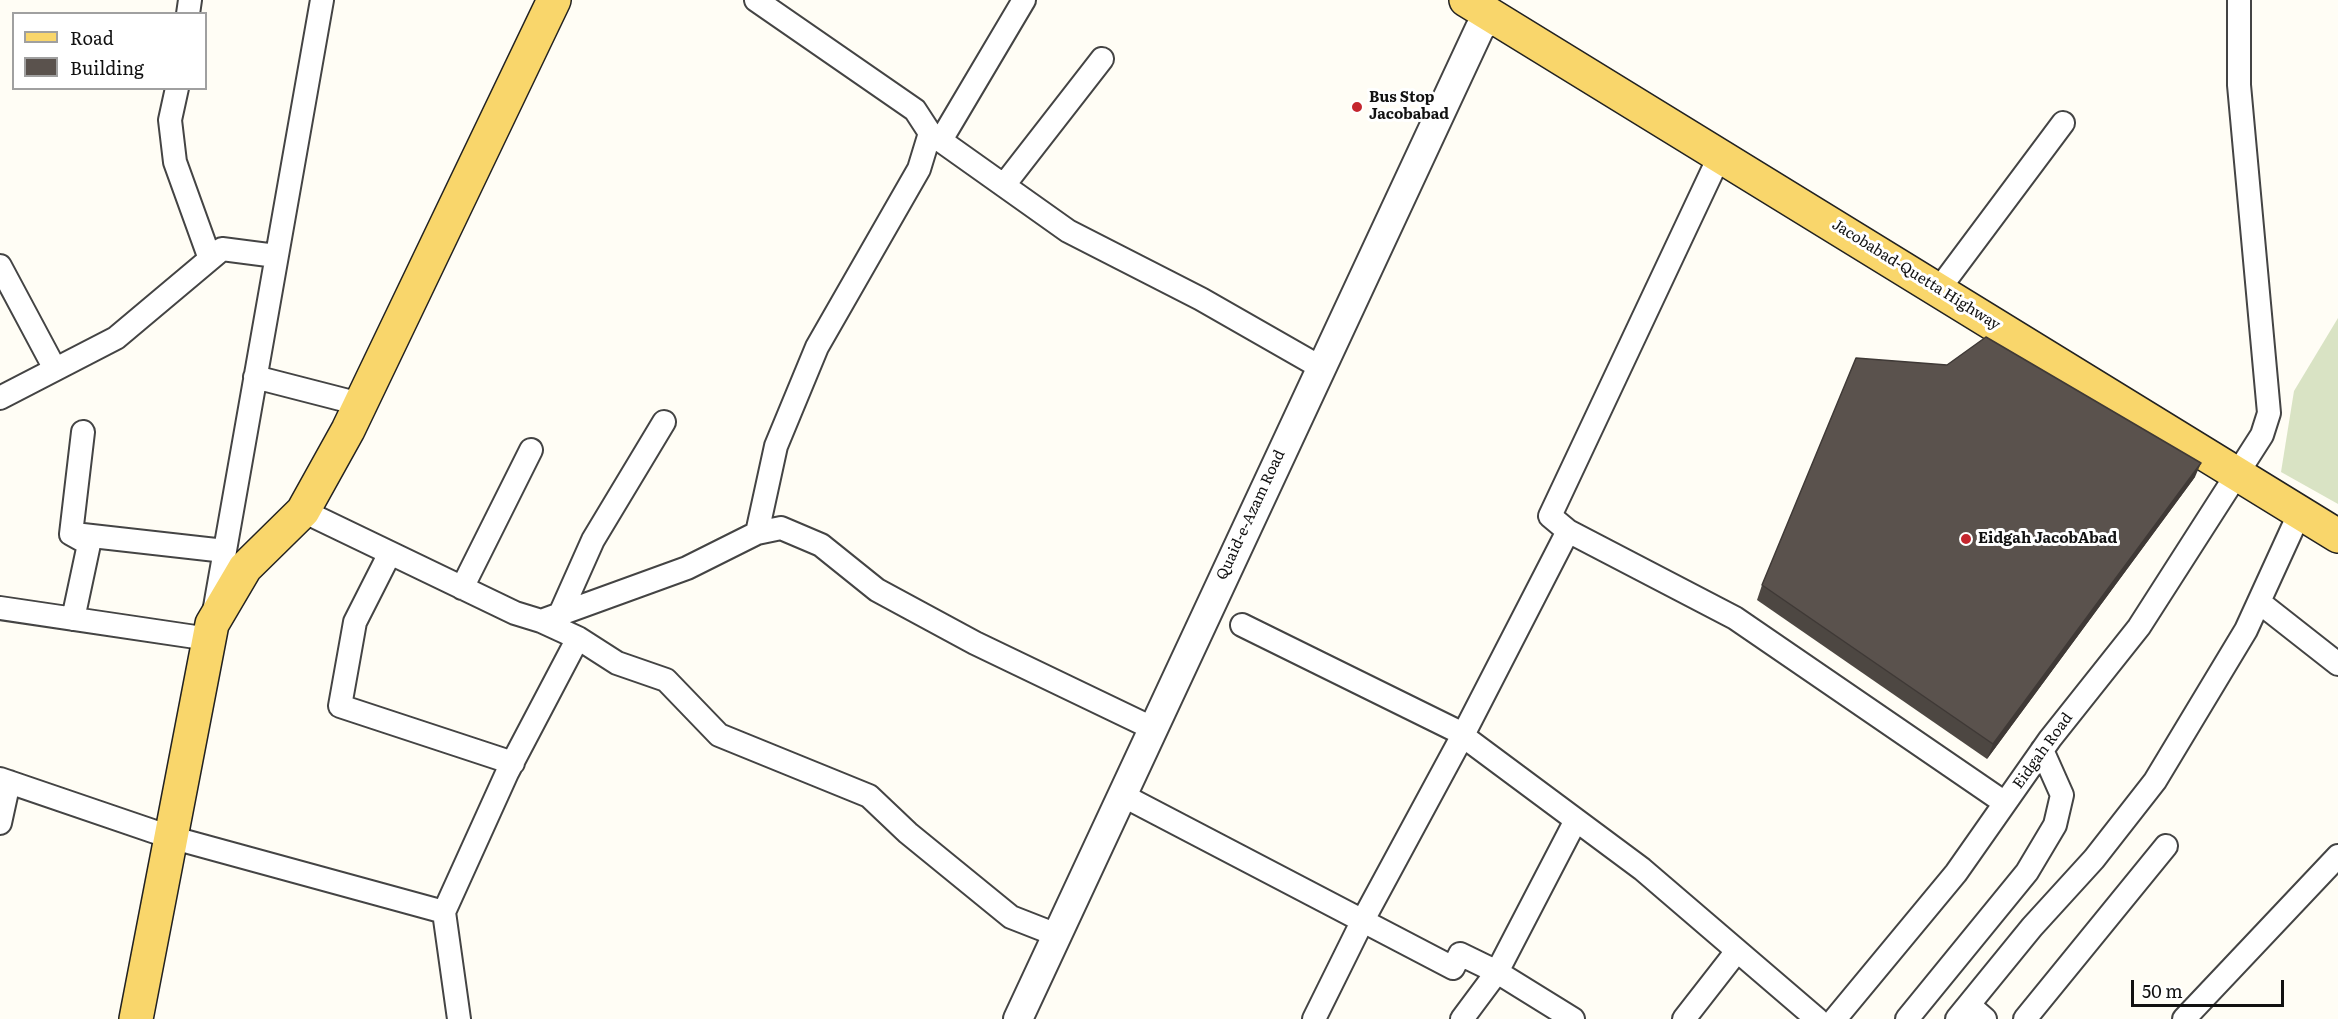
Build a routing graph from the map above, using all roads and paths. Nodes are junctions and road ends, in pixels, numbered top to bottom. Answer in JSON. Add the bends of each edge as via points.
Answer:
{"nodes":[{"id":1,"x":321,"y":0,"type":"edge"},
{"id":2,"x":554,"y":0,"type":"edge"},
{"id":3,"x":756,"y":0,"type":"edge"},
{"id":4,"x":1024,"y":0,"type":"edge"},
{"id":5,"x":1466,"y":0,"type":"edge"},
{"id":6,"x":2238,"y":0,"type":"edge"},
{"id":7,"x":1498,"y":8,"type":"edge"},
{"id":8,"x":1102,"y":60,"type":"dead end"},
{"id":9,"x":177,"y":90,"type":"edge"},
{"id":10,"x":2063,"y":123,"type":"dead end"},
{"id":11,"x":935,"y":136,"type":"junction"},
{"id":12,"x":1720,"y":155,"type":"junction"},
{"id":13,"x":1004,"y":185,"type":"junction"},
{"id":14,"x":276,"y":256,"type":"junction"},
{"id":15,"x":210,"y":259,"type":"junction"},
{"id":16,"x":0,"y":266,"type":"edge"},
{"id":17,"x":1939,"y":289,"type":"junction"},
{"id":18,"x":1320,"y":367,"type":"junction"},
{"id":19,"x":55,"y":369,"type":"junction"},
{"id":20,"x":255,"y":377,"type":"junction"},
{"id":21,"x":0,"y":398,"type":"edge"},
{"id":22,"x":360,"y":404,"type":"junction"},
{"id":23,"x":664,"y":422,"type":"dead end"},
{"id":24,"x":83,"y":432,"type":"dead end"},
{"id":25,"x":531,"y":450,"type":"dead end"},
{"id":26,"x":2238,"y":474,"type":"junction"},
{"id":27,"x":303,"y":511,"type":"junction"},
{"id":28,"x":2300,"y":512,"type":"junction"},
{"id":29,"x":1568,"y":531,"type":"junction"},
{"id":30,"x":757,"y":533,"type":"junction"},
{"id":31,"x":71,"y":534,"type":"junction"},
{"id":32,"x":2338,"y":536,"type":"edge"},
{"id":33,"x":225,"y":551,"type":"junction"},
{"id":34,"x":390,"y":553,"type":"junction"},
{"id":35,"x":462,"y":588,"type":"junction"},
{"id":36,"x":2259,"y":602,"type":"junction"},
{"id":37,"x":0,"y":608,"type":"edge"},
{"id":38,"x":550,"y":617,"type":"junction"},
{"id":39,"x":73,"y":619,"type":"junction"},
{"id":40,"x":1242,"y":625,"type":"dead end"},
{"id":41,"x":210,"y":632,"type":"junction"},
{"id":42,"x":578,"y":638,"type":"junction"},
{"id":43,"x":2338,"y":664,"type":"edge"},
{"id":44,"x":1152,"y":728,"type":"junction"},
{"id":45,"x":1463,"y":735,"type":"junction"},
{"id":46,"x":2042,"y":750,"type":"junction"},
{"id":47,"x":513,"y":763,"type":"junction"},
{"id":48,"x":4,"y":781,"type":"edge"},
{"id":49,"x":1122,"y":795,"type":"junction"},
{"id":50,"x":2005,"y":803,"type":"junction"},
{"id":51,"x":1576,"y":820,"type":"junction"},
{"id":52,"x":0,"y":824,"type":"edge"},
{"id":53,"x":170,"y":837,"type":"junction"},
{"id":54,"x":2166,"y":846,"type":"dead end"},
{"id":55,"x":2338,"y":856,"type":"edge"},
{"id":56,"x":444,"y":912,"type":"junction"},
{"id":57,"x":1363,"y":920,"type":"junction"},
{"id":58,"x":1057,"y":935,"type":"junction"},
{"id":59,"x":1737,"y":951,"type":"junction"},
{"id":60,"x":1497,"y":972,"type":"junction"},
{"id":61,"x":1970,"y":1014,"type":"edge"},
{"id":62,"x":1571,"y":1018,"type":"edge"},
{"id":63,"x":136,"y":1019,"type":"edge"},
{"id":64,"x":459,"y":1019,"type":"edge"},
{"id":65,"x":1018,"y":1019,"type":"edge"},
{"id":66,"x":1314,"y":1019,"type":"edge"},
{"id":67,"x":1462,"y":1019,"type":"edge"},
{"id":68,"x":1684,"y":1019,"type":"edge"},
{"id":69,"x":1817,"y":1019,"type":"edge"},
{"id":70,"x":1835,"y":1019,"type":"edge"},
{"id":71,"x":1907,"y":1019,"type":"edge"},
{"id":72,"x":2025,"y":1019,"type":"edge"},
{"id":73,"x":2184,"y":1019,"type":"edge"}],
"edges":[{"from":1,"to":14,"type":"street"},
{"from":2,"to":22,"type":"main road"},
{"from":3,"to":11,"type":"street","via":[[915,110]]},
{"from":4,"to":11,"type":"street"},
{"from":5,"to":7,"type":"main road","name":"Jacobabad-Quetta Highway"},
{"from":6,"to":26,"type":"street","name":"Eidgah Road","via":[[2239,85],[2269,413],[2262,435]]},
{"from":7,"to":12,"type":"main road","name":"Jacobabad-Quetta Highway"},
{"from":7,"to":18,"type":"street","name":"Quaid-e-Azam Road","via":[[1480,28]]},
{"from":8,"to":13,"type":"street"},
{"from":9,"to":15,"type":"street","via":[[170,120],[174,162]]},
{"from":10,"to":17,"type":"street"},
{"from":11,"to":13,"type":"street"},
{"from":11,"to":30,"type":"street","via":[[920,169],[817,347],[776,446]]},
{"from":12,"to":17,"type":"main road","name":"Jacobabad-Quetta Highway"},
{"from":12,"to":29,"type":"street","via":[[1550,516]]},
{"from":13,"to":18,"type":"street","via":[[1068,231],[1201,298]]},
{"from":14,"to":15,"type":"street","via":[[222,249]]},
{"from":14,"to":20,"type":"street"},
{"from":15,"to":19,"type":"street","via":[[116,338]]},
{"from":16,"to":19,"type":"street"},
{"from":17,"to":26,"type":"main road","name":"Jacobabad-Quetta Highway"},
{"from":18,"to":44,"type":"street","name":"Quaid-e-Azam Road"},
{"from":19,"to":21,"type":"street"},
{"from":20,"to":22,"type":"street"},
{"from":20,"to":33,"type":"street"},
{"from":22,"to":27,"type":"main road"},
{"from":23,"to":38,"type":"street"},
{"from":24,"to":31,"type":"street"},
{"from":25,"to":35,"type":"street"},
{"from":26,"to":28,"type":"main road","name":"Jacobabad-Quetta Highway"},
{"from":26,"to":46,"type":"street","name":"Eidgah Road","via":[[2139,627]]},
{"from":27,"to":34,"type":"street"},
{"from":27,"to":41,"type":"main road","via":[[245,568]]},
{"from":28,"to":32,"type":"main road","name":"Jacobabad-Quetta Highway"},
{"from":28,"to":36,"type":"street"},
{"from":29,"to":45,"type":"street"},
{"from":29,"to":50,"type":"street","via":[[1735,618]]},
{"from":30,"to":38,"type":"street","via":[[687,568]]},
{"from":30,"to":44,"type":"street","via":[[781,528],[821,545],[877,591]]},
{"from":31,"to":33,"type":"street"},
{"from":31,"to":39,"type":"street","via":[[89,544]]},
{"from":33,"to":41,"type":"street"},
{"from":34,"to":35,"type":"street"},
{"from":34,"to":47,"type":"street","via":[[355,622],[340,706]]},
{"from":35,"to":38,"type":"street","via":[[515,613]]},
{"from":36,"to":43,"type":"street"},
{"from":36,"to":61,"type":"street","via":[[2206,700],[2155,781],[2094,859],[2032,927]]},
{"from":37,"to":39,"type":"street"},
{"from":38,"to":42,"type":"street"},
{"from":39,"to":41,"type":"street"},
{"from":40,"to":45,"type":"street"},
{"from":41,"to":53,"type":"main road"},
{"from":42,"to":47,"type":"street"},
{"from":42,"to":58,"type":"street","via":[[617,663],[666,680],[719,735],[869,796],[1011,917]]},
{"from":44,"to":49,"type":"street","name":"Quaid-e-Azam Road"},
{"from":45,"to":51,"type":"street"},
{"from":45,"to":57,"type":"street"},
{"from":46,"to":50,"type":"street","name":"Eidgah Road"},
{"from":46,"to":71,"type":"street","via":[[2062,795],[2055,825],[2027,872]]},
{"from":47,"to":56,"type":"street"},
{"from":48,"to":52,"type":"street"},
{"from":48,"to":53,"type":"street"},
{"from":49,"to":57,"type":"street"},
{"from":49,"to":58,"type":"street","name":"Quaid-e-Azam Road"},
{"from":50,"to":70,"type":"street","name":"Eidgah Road","via":[[1956,873]]},
{"from":51,"to":59,"type":"street","via":[[1642,869]]},
{"from":51,"to":60,"type":"street"},
{"from":53,"to":56,"type":"street"},
{"from":53,"to":63,"type":"main road"},
{"from":54,"to":72,"type":"street"},
{"from":55,"to":73,"type":"street"},
{"from":56,"to":64,"type":"street"},
{"from":57,"to":60,"type":"street","via":[[1453,968],[1460,954]]},
{"from":57,"to":66,"type":"street"},
{"from":58,"to":65,"type":"street","name":"Quaid-e-Azam Road"},
{"from":59,"to":68,"type":"street"},
{"from":59,"to":69,"type":"street"},
{"from":60,"to":62,"type":"street"},
{"from":60,"to":67,"type":"street"}]}
